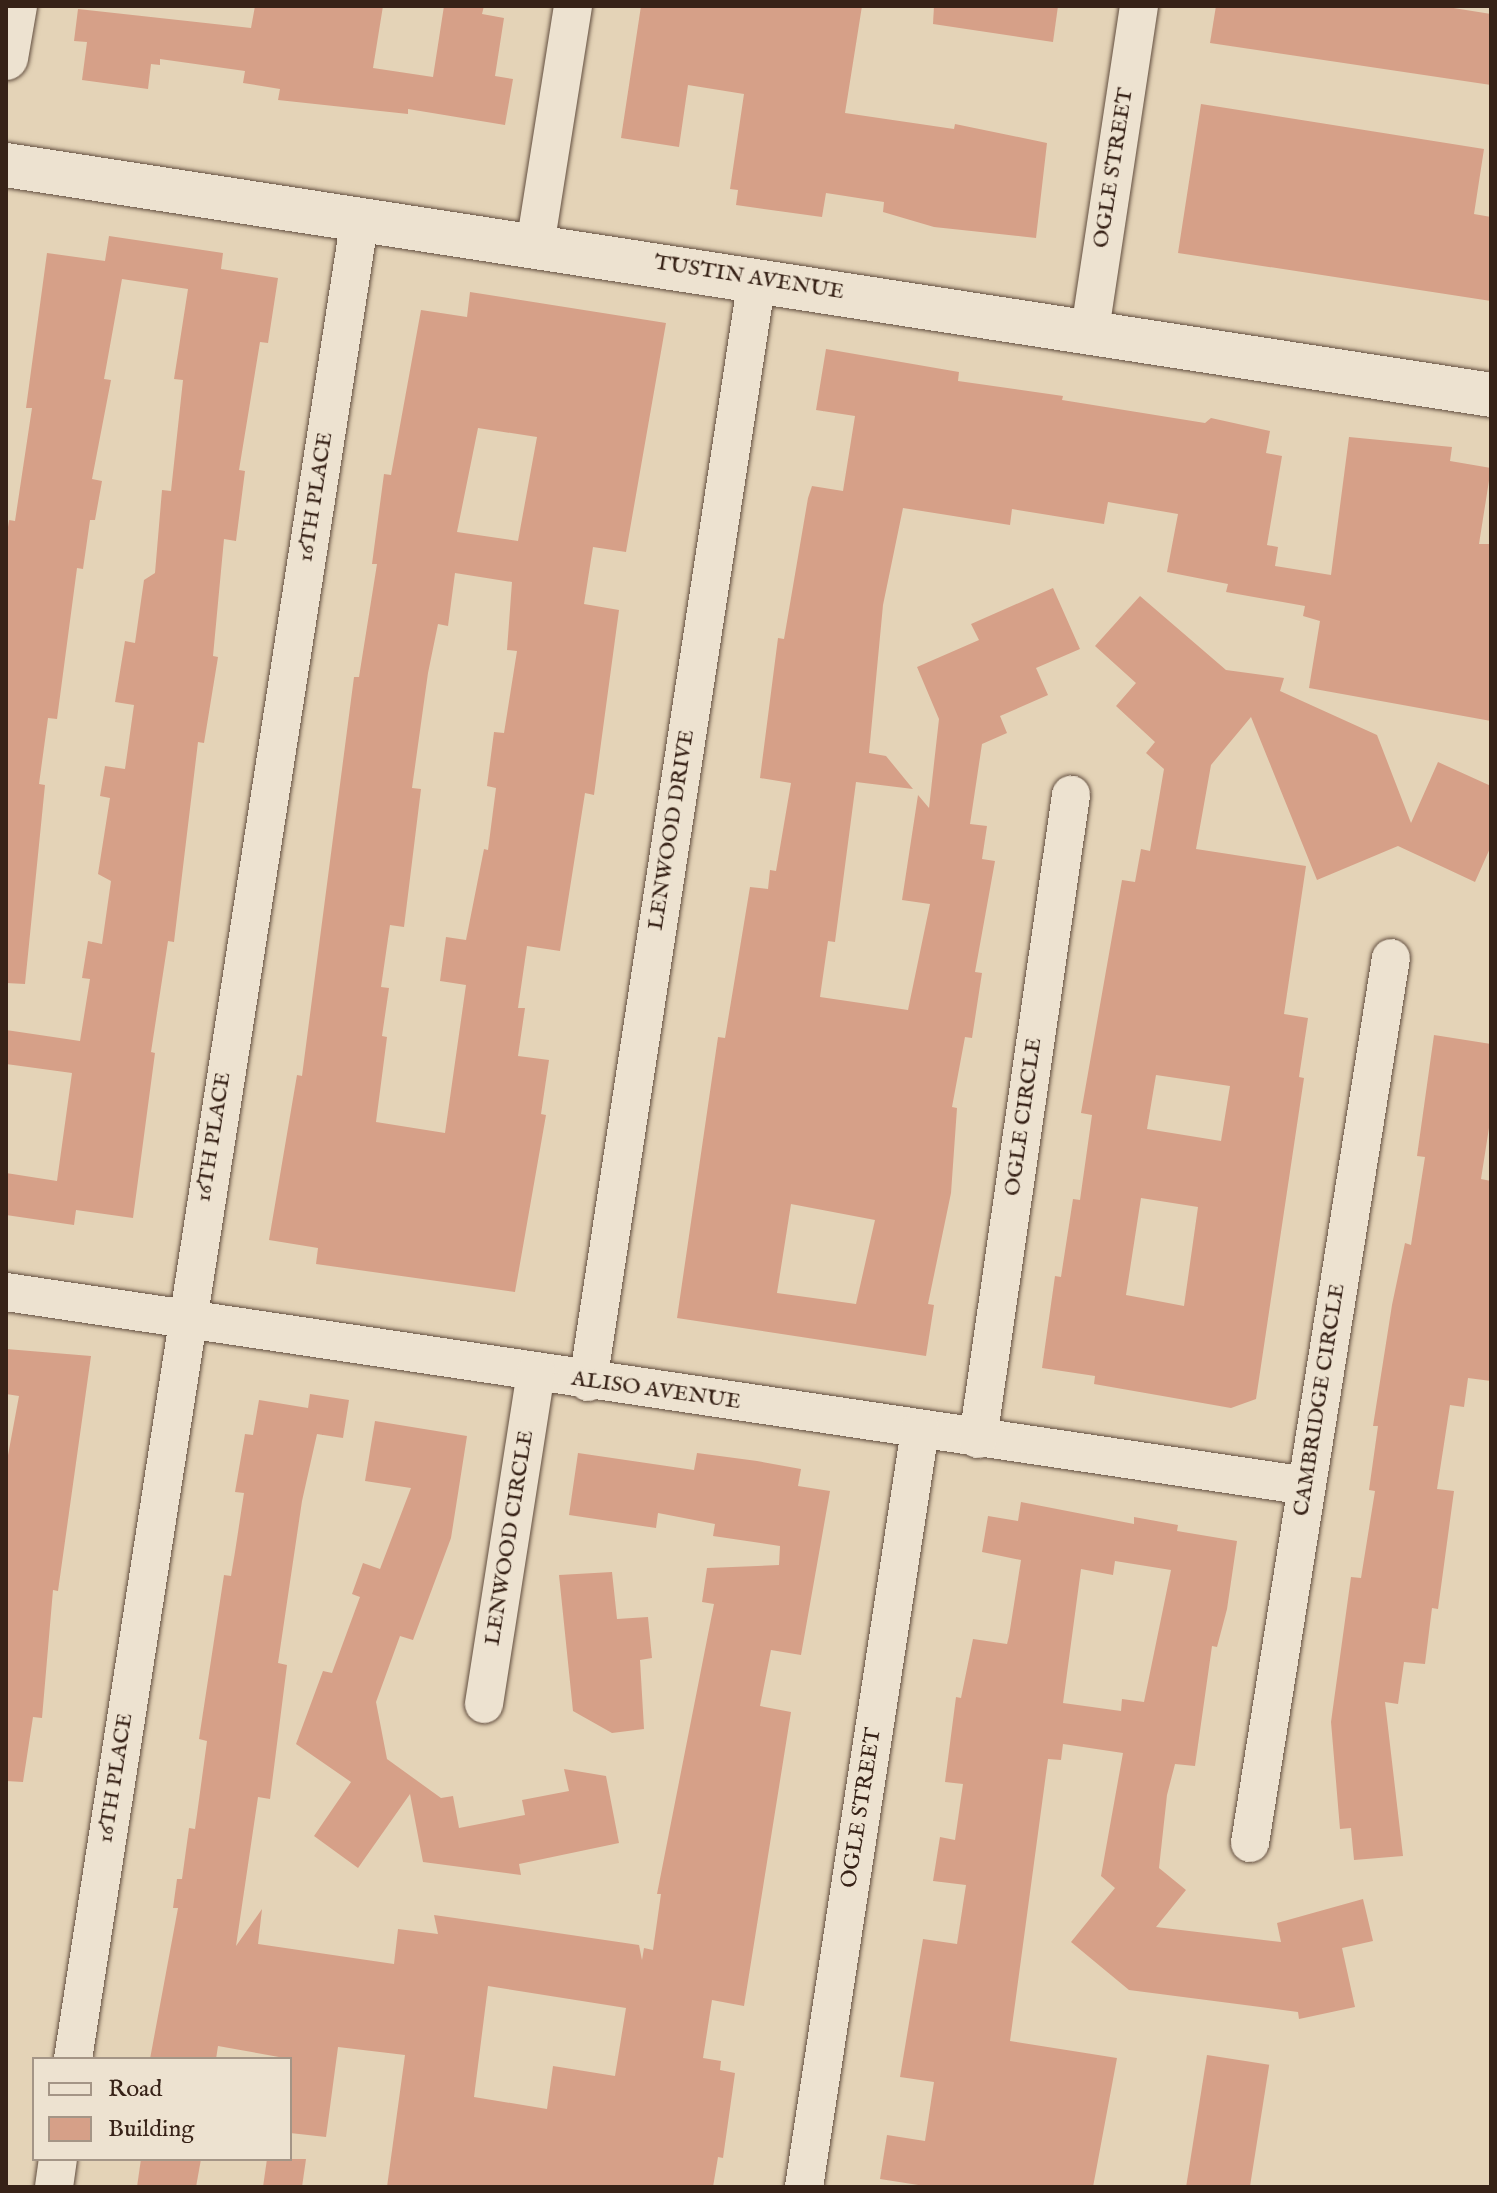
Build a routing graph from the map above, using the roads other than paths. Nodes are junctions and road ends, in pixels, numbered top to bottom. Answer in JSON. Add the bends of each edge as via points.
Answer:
{"nodes":[{"id":1,"x":15,"y":6,"type":"edge"},
{"id":2,"x":573,"y":6,"type":"edge"},
{"id":3,"x":1139,"y":6,"type":"edge"},
{"id":4,"x":6,"y":58,"type":"edge"},
{"id":5,"x":6,"y":165,"type":"edge"},
{"id":6,"x":360,"y":217,"type":"junction"},
{"id":7,"x":535,"y":246,"type":"junction"},
{"id":8,"x":757,"y":279,"type":"junction"},
{"id":9,"x":1090,"y":330,"type":"junction"},
{"id":10,"x":1491,"y":395,"type":"edge"},
{"id":11,"x":1071,"y":795,"type":"dead end"},
{"id":12,"x":1391,"y":958,"type":"dead end"},
{"id":13,"x":6,"y":1292,"type":"edge"},
{"id":14,"x":185,"y":1319,"type":"junction"},
{"id":15,"x":536,"y":1373,"type":"junction"},
{"id":16,"x":588,"y":1382,"type":"junction"},
{"id":17,"x":920,"y":1430,"type":"junction"},
{"id":18,"x":978,"y":1439,"type":"junction"},
{"id":19,"x":1307,"y":1486,"type":"junction"},
{"id":20,"x":484,"y":1704,"type":"dead end"},
{"id":21,"x":1250,"y":1843,"type":"dead end"},
{"id":22,"x":73,"y":2057,"type":"edge"},
{"id":23,"x":58,"y":2161,"type":"edge"},
{"id":24,"x":54,"y":2187,"type":"edge"},
{"id":25,"x":804,"y":2187,"type":"edge"}],
"edges":[{"from":1,"to":4,"type":"street"},
{"from":2,"to":7,"type":"street"},
{"from":3,"to":9,"type":"street","name":"OGLE STREET"},
{"from":5,"to":6,"type":"street","name":"TUSTIN AVENUE"},
{"from":6,"to":7,"type":"street","name":"TUSTIN AVENUE"},
{"from":6,"to":14,"type":"street","name":"16TH PLACE"},
{"from":7,"to":8,"type":"street","name":"TUSTIN AVENUE"},
{"from":8,"to":9,"type":"street","name":"TUSTIN AVENUE"},
{"from":8,"to":16,"type":"street","name":"LENWOOD DRIVE"},
{"from":9,"to":10,"type":"street","name":"TUSTIN AVENUE"},
{"from":11,"to":18,"type":"street","name":"OGLE CIRCLE"},
{"from":12,"to":19,"type":"street","name":"CAMBRIDGE CIRCLE"},
{"from":13,"to":14,"type":"street","name":"ALISO AVENUE"},
{"from":14,"to":15,"type":"street","name":"ALISO AVENUE"},
{"from":14,"to":22,"type":"street","name":"16TH PLACE"},
{"from":15,"to":16,"type":"street","name":"ALISO AVENUE"},
{"from":15,"to":20,"type":"street","name":"LENWOOD CIRCLE"},
{"from":16,"to":17,"type":"street","name":"ALISO AVENUE"},
{"from":17,"to":18,"type":"street","name":"ALISO AVENUE"},
{"from":17,"to":25,"type":"street","name":"OGLE STREET"},
{"from":18,"to":19,"type":"street","name":"ALISO AVENUE"},
{"from":19,"to":21,"type":"street","name":"CAMBRIDGE CIRCLE"},
{"from":23,"to":24,"type":"street"}]}
